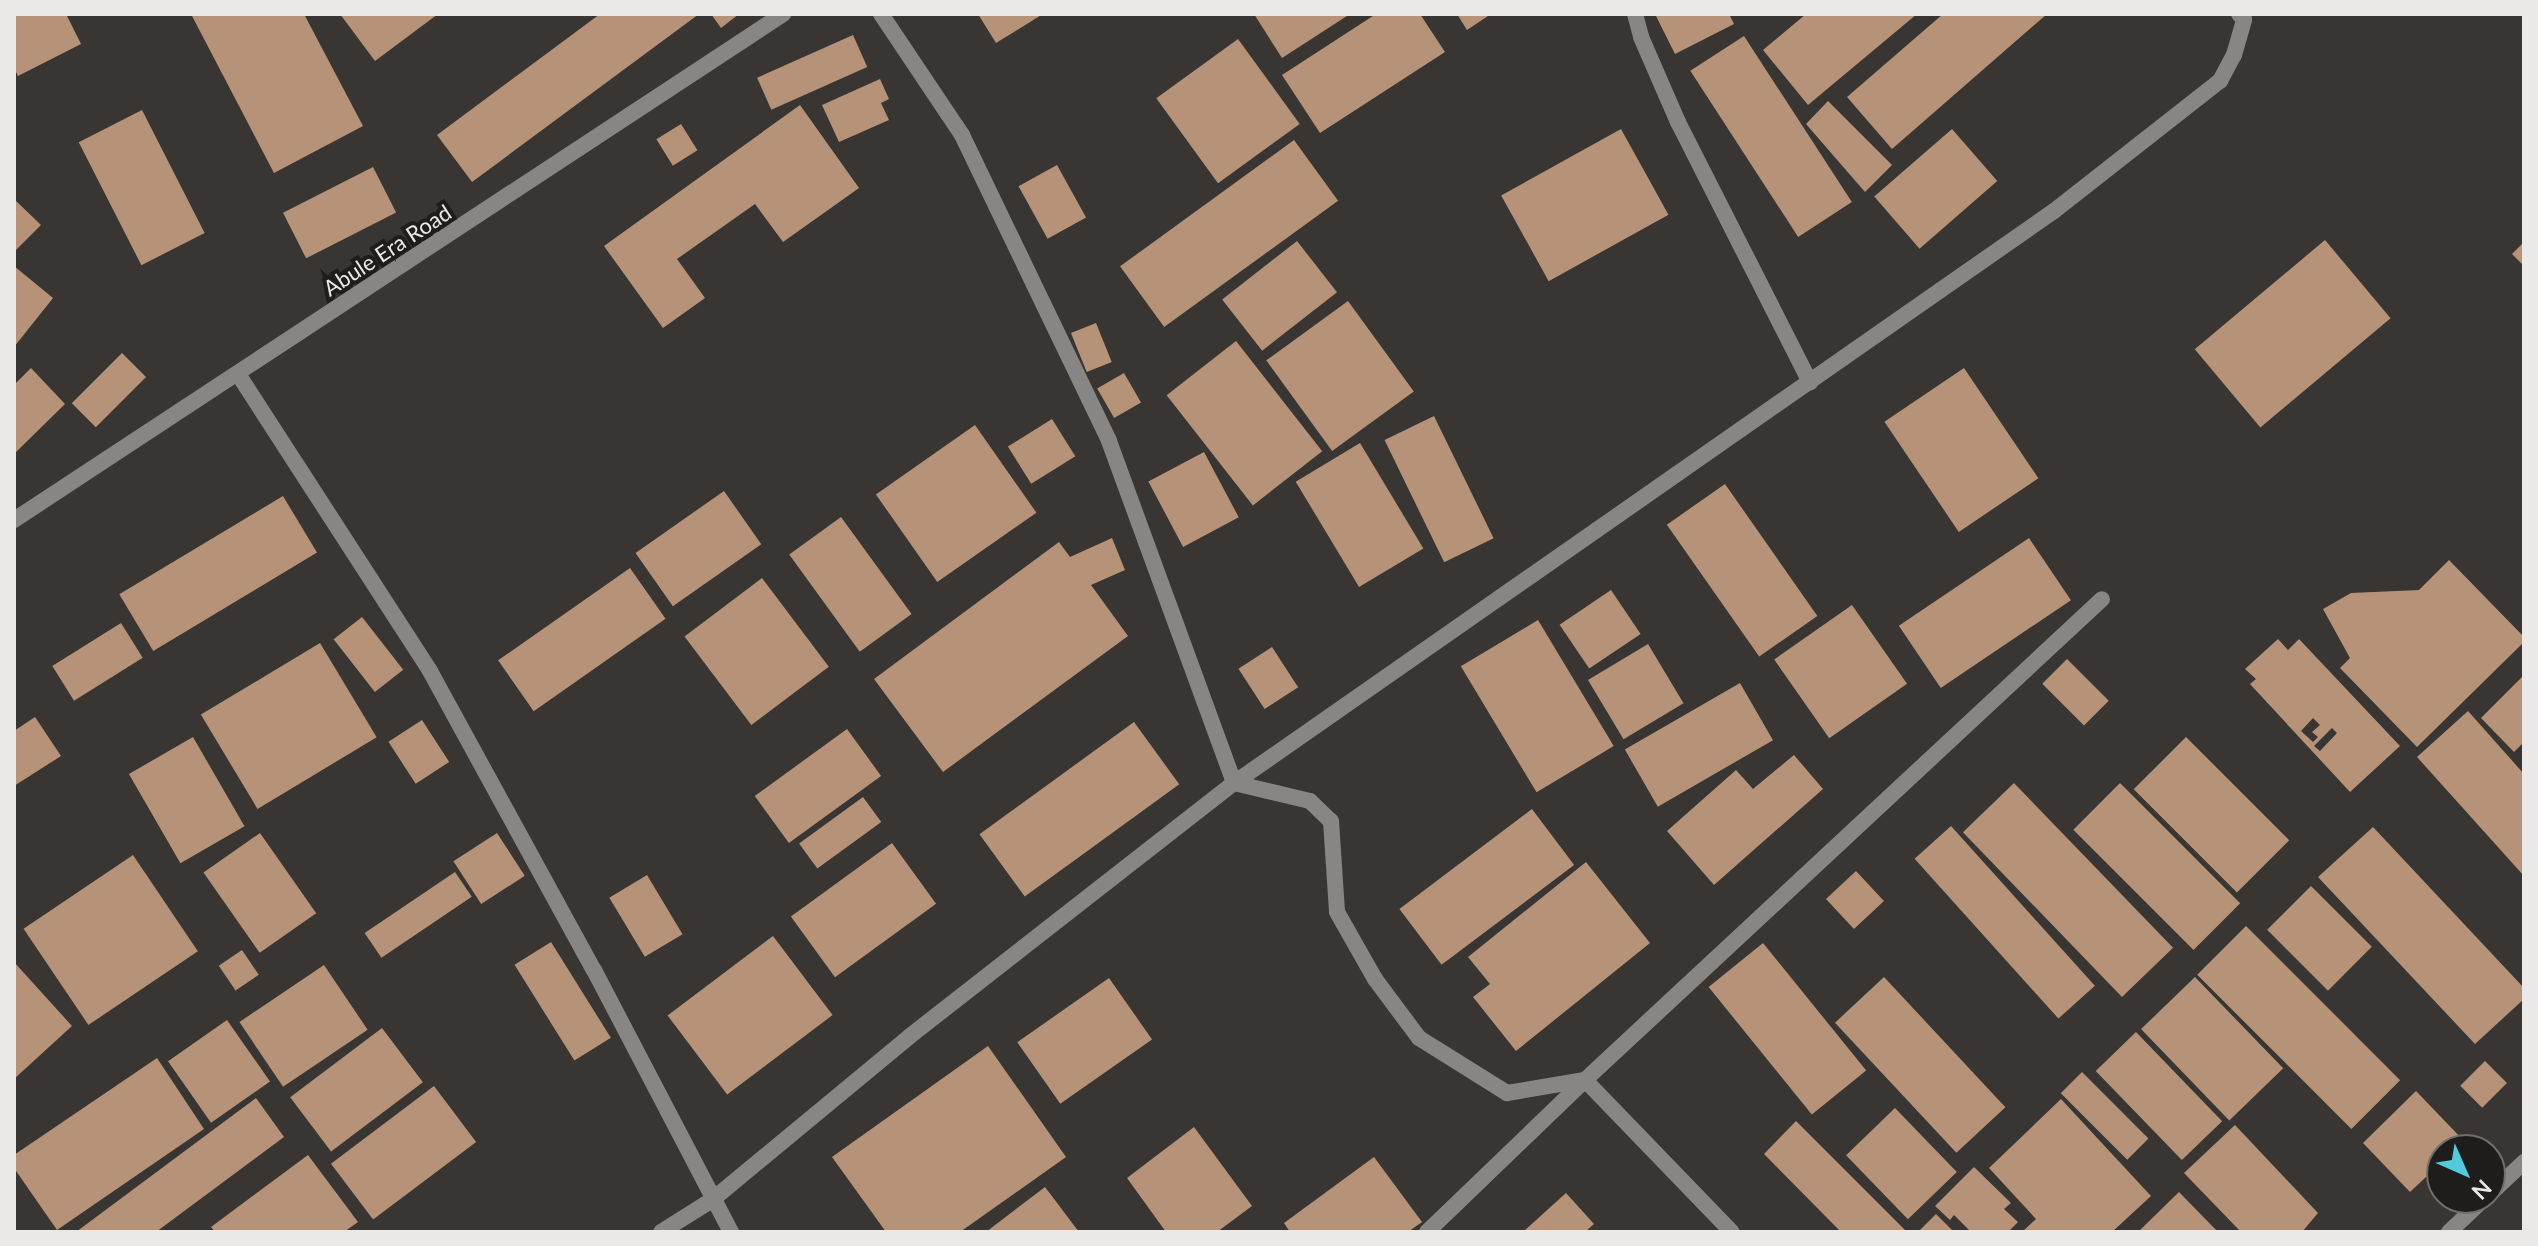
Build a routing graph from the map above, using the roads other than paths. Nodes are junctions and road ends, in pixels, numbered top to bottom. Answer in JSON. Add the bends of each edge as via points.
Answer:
{"nodes":[{"id":1,"x":783,"y":14,"type":"edge"},
{"id":2,"x":881,"y":14,"type":"edge"},
{"id":3,"x":1635,"y":14,"type":"edge"},
{"id":4,"x":2239,"y":14,"type":"edge"},
{"id":5,"x":238,"y":374,"type":"junction"},
{"id":6,"x":1810,"y":382,"type":"junction"},
{"id":7,"x":14,"y":520,"type":"edge"},
{"id":8,"x":2102,"y":599,"type":"dead end"},
{"id":9,"x":1234,"y":783,"type":"junction"},
{"id":10,"x":1585,"y":1080,"type":"junction"},
{"id":11,"x":2524,"y":1162,"type":"edge"},
{"id":12,"x":2506,"y":1179,"type":"edge"},
{"id":13,"x":712,"y":1200,"type":"junction"},
{"id":14,"x":2468,"y":1214,"type":"edge"},
{"id":15,"x":661,"y":1232,"type":"edge"},
{"id":16,"x":731,"y":1232,"type":"edge"},
{"id":17,"x":1427,"y":1232,"type":"edge"},
{"id":18,"x":1732,"y":1232,"type":"edge"},
{"id":19,"x":2449,"y":1232,"type":"edge"}],
"edges":[{"from":1,"to":5,"type":"street","name":"Abule Era Road"},
{"from":2,"to":9,"type":"street","via":[[962,135],[1109,441]]},
{"from":3,"to":6,"type":"street","via":[[1678,122]]},
{"from":4,"to":6,"type":"street","via":[[2244,19],[2234,55],[2220,81],[2054,211]]},
{"from":5,"to":7,"type":"street","name":"Abule Era Road"},
{"from":5,"to":13,"type":"street","via":[[430,671],[594,970]]},
{"from":6,"to":9,"type":"street"},
{"from":8,"to":10,"type":"street"},
{"from":9,"to":10,"type":"street","via":[[1310,801],[1331,821],[1337,912],[1375,979],[1419,1038],[1507,1093]]},
{"from":9,"to":13,"type":"street","via":[[910,1036]]},
{"from":10,"to":17,"type":"street"},
{"from":10,"to":18,"type":"street"},
{"from":11,"to":12,"type":"street"},
{"from":13,"to":15,"type":"street"},
{"from":13,"to":16,"type":"street"},
{"from":14,"to":19,"type":"street"}]}
